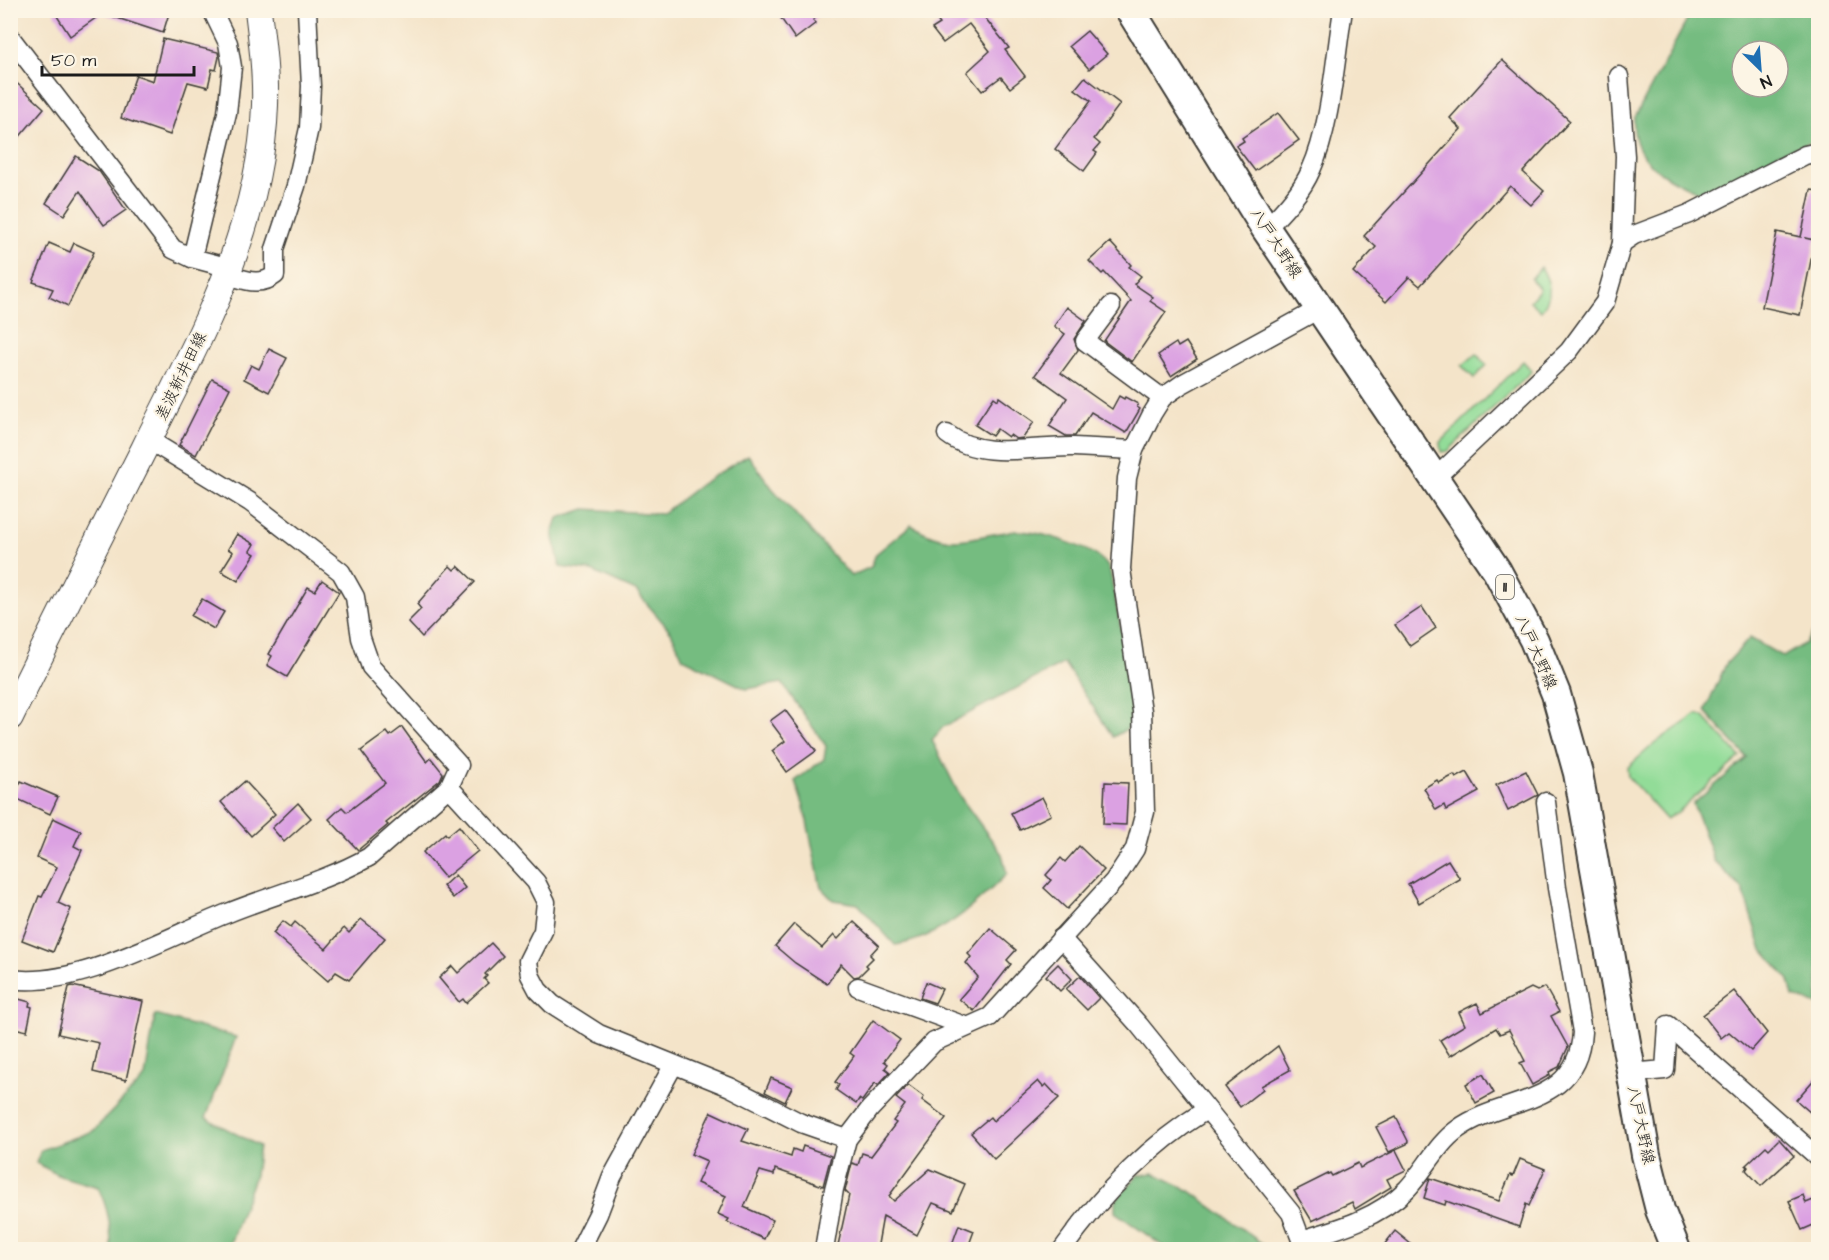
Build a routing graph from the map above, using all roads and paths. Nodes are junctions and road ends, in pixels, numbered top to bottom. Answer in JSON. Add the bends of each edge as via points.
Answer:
{"nodes":[{"id":1,"x":212,"y":10,"type":"edge"},
{"id":2,"x":258,"y":10,"type":"edge"},
{"id":3,"x":307,"y":10,"type":"edge"},
{"id":4,"x":1130,"y":10,"type":"edge"},
{"id":5,"x":1343,"y":10,"type":"edge"},
{"id":6,"x":10,"y":37,"type":"edge"},
{"id":7,"x":1619,"y":76,"type":"dead end"},
{"id":8,"x":1818,"y":152,"type":"edge"},
{"id":9,"x":1266,"y":229,"type":"junction"},
{"id":10,"x":1622,"y":243,"type":"junction"},
{"id":11,"x":192,"y":258,"type":"junction"},
{"id":12,"x":229,"y":272,"type":"junction"},
{"id":13,"x":1111,"y":306,"type":"dead end"},
{"id":14,"x":1319,"y":309,"type":"junction"},
{"id":15,"x":1162,"y":398,"type":"junction"},
{"id":16,"x":947,"y":434,"type":"dead end"},
{"id":17,"x":148,"y":440,"type":"junction"},
{"id":18,"x":1134,"y":450,"type":"junction"},
{"id":19,"x":1434,"y":479,"type":"junction"},
{"id":20,"x":16,"y":691,"type":"edge"},
{"id":21,"x":10,"y":717,"type":"edge"},
{"id":22,"x":449,"y":787,"type":"junction"},
{"id":23,"x":1546,"y":802,"type":"dead end"},
{"id":24,"x":1061,"y":938,"type":"junction"},
{"id":25,"x":10,"y":979,"type":"edge"},
{"id":26,"x":858,"y":987,"type":"dead end"},
{"id":27,"x":965,"y":1026,"type":"junction"},
{"id":28,"x":673,"y":1066,"type":"junction"},
{"id":29,"x":1630,"y":1073,"type":"junction"},
{"id":30,"x":1206,"y":1110,"type":"junction"},
{"id":31,"x":847,"y":1139,"type":"junction"},
{"id":32,"x":1818,"y":1157,"type":"edge"},
{"id":33,"x":1303,"y":1245,"type":"edge"},
{"id":34,"x":580,"y":1250,"type":"edge"},
{"id":35,"x":824,"y":1250,"type":"edge"},
{"id":36,"x":1062,"y":1250,"type":"edge"},
{"id":37,"x":1676,"y":1250,"type":"edge"}],
"edges":[{"from":1,"to":11,"type":"street","via":[[228,43],[232,67],[227,113]]},
{"from":2,"to":12,"type":"main road","name":"差波新井田線","via":[[265,105],[260,154]]},
{"from":3,"to":12,"type":"street","via":[[312,86],[309,128],[296,186],[277,241],[275,275],[259,283]]},
{"from":4,"to":9,"type":"main road","name":"八戸大野線","number":"11"},
{"from":5,"to":9,"type":"street","via":[[1322,139],[1311,171],[1293,200]]},
{"from":6,"to":11,"type":"street","via":[[173,249]]},
{"from":7,"to":10,"type":"street","via":[[1625,156]]},
{"from":8,"to":10,"type":"street"},
{"from":9,"to":14,"type":"main road","name":"八戸大野線","number":"11"},
{"from":10,"to":19,"type":"street","via":[[1605,302],[1589,327],[1569,351]]},
{"from":11,"to":12,"type":"street"},
{"from":12,"to":17,"type":"main road","name":"差波新井田線"},
{"from":13,"to":15,"type":"street","via":[[1085,341]]},
{"from":14,"to":15,"type":"street"},
{"from":14,"to":19,"type":"main road","name":"八戸大野線","number":"11"},
{"from":15,"to":18,"type":"street"},
{"from":16,"to":18,"type":"street","via":[[958,443],[989,449]]},
{"from":17,"to":20,"type":"main road","name":"差波新井田線"},
{"from":17,"to":22,"type":"street","via":[[250,502],[341,572],[355,597],[361,638],[371,667],[459,765]]},
{"from":18,"to":24,"type":"street","via":[[1126,478],[1121,569],[1142,711],[1145,812],[1135,849],[1114,881]]},
{"from":19,"to":29,"type":"main road","name":"八戸大野線","number":"11","via":[[1497,571],[1534,640],[1556,694],[1582,795]]},
{"from":20,"to":21,"type":"main road","name":"差波新井田線"},
{"from":22,"to":25,"type":"street","via":[[355,865],[295,891],[229,912],[140,952],[78,972],[24,981]]},
{"from":22,"to":28,"type":"street","via":[[536,882],[546,902],[543,932],[528,961],[538,990],[552,1004],[599,1034]]},
{"from":23,"to":33,"type":"street","via":[[1582,1032],[1581,1052],[1560,1082],[1543,1093],[1468,1122],[1455,1131],[1408,1189],[1389,1205]]},
{"from":24,"to":27,"type":"street","via":[[990,1017]]},
{"from":24,"to":30,"type":"street"},
{"from":26,"to":27,"type":"street"},
{"from":27,"to":31,"type":"street","via":[[934,1042]]},
{"from":28,"to":31,"type":"street","via":[[730,1087],[801,1123]]},
{"from":28,"to":34,"type":"street","via":[[612,1177]]},
{"from":29,"to":32,"type":"street","via":[[1665,1070],[1668,1025]]},
{"from":29,"to":37,"type":"main road","name":"八戸大野線","number":"11","via":[[1660,1210]]},
{"from":30,"to":33,"type":"street","via":[[1291,1213]]},
{"from":30,"to":36,"type":"street","via":[[1123,1175],[1089,1212]]},
{"from":31,"to":35,"type":"street"}]}
